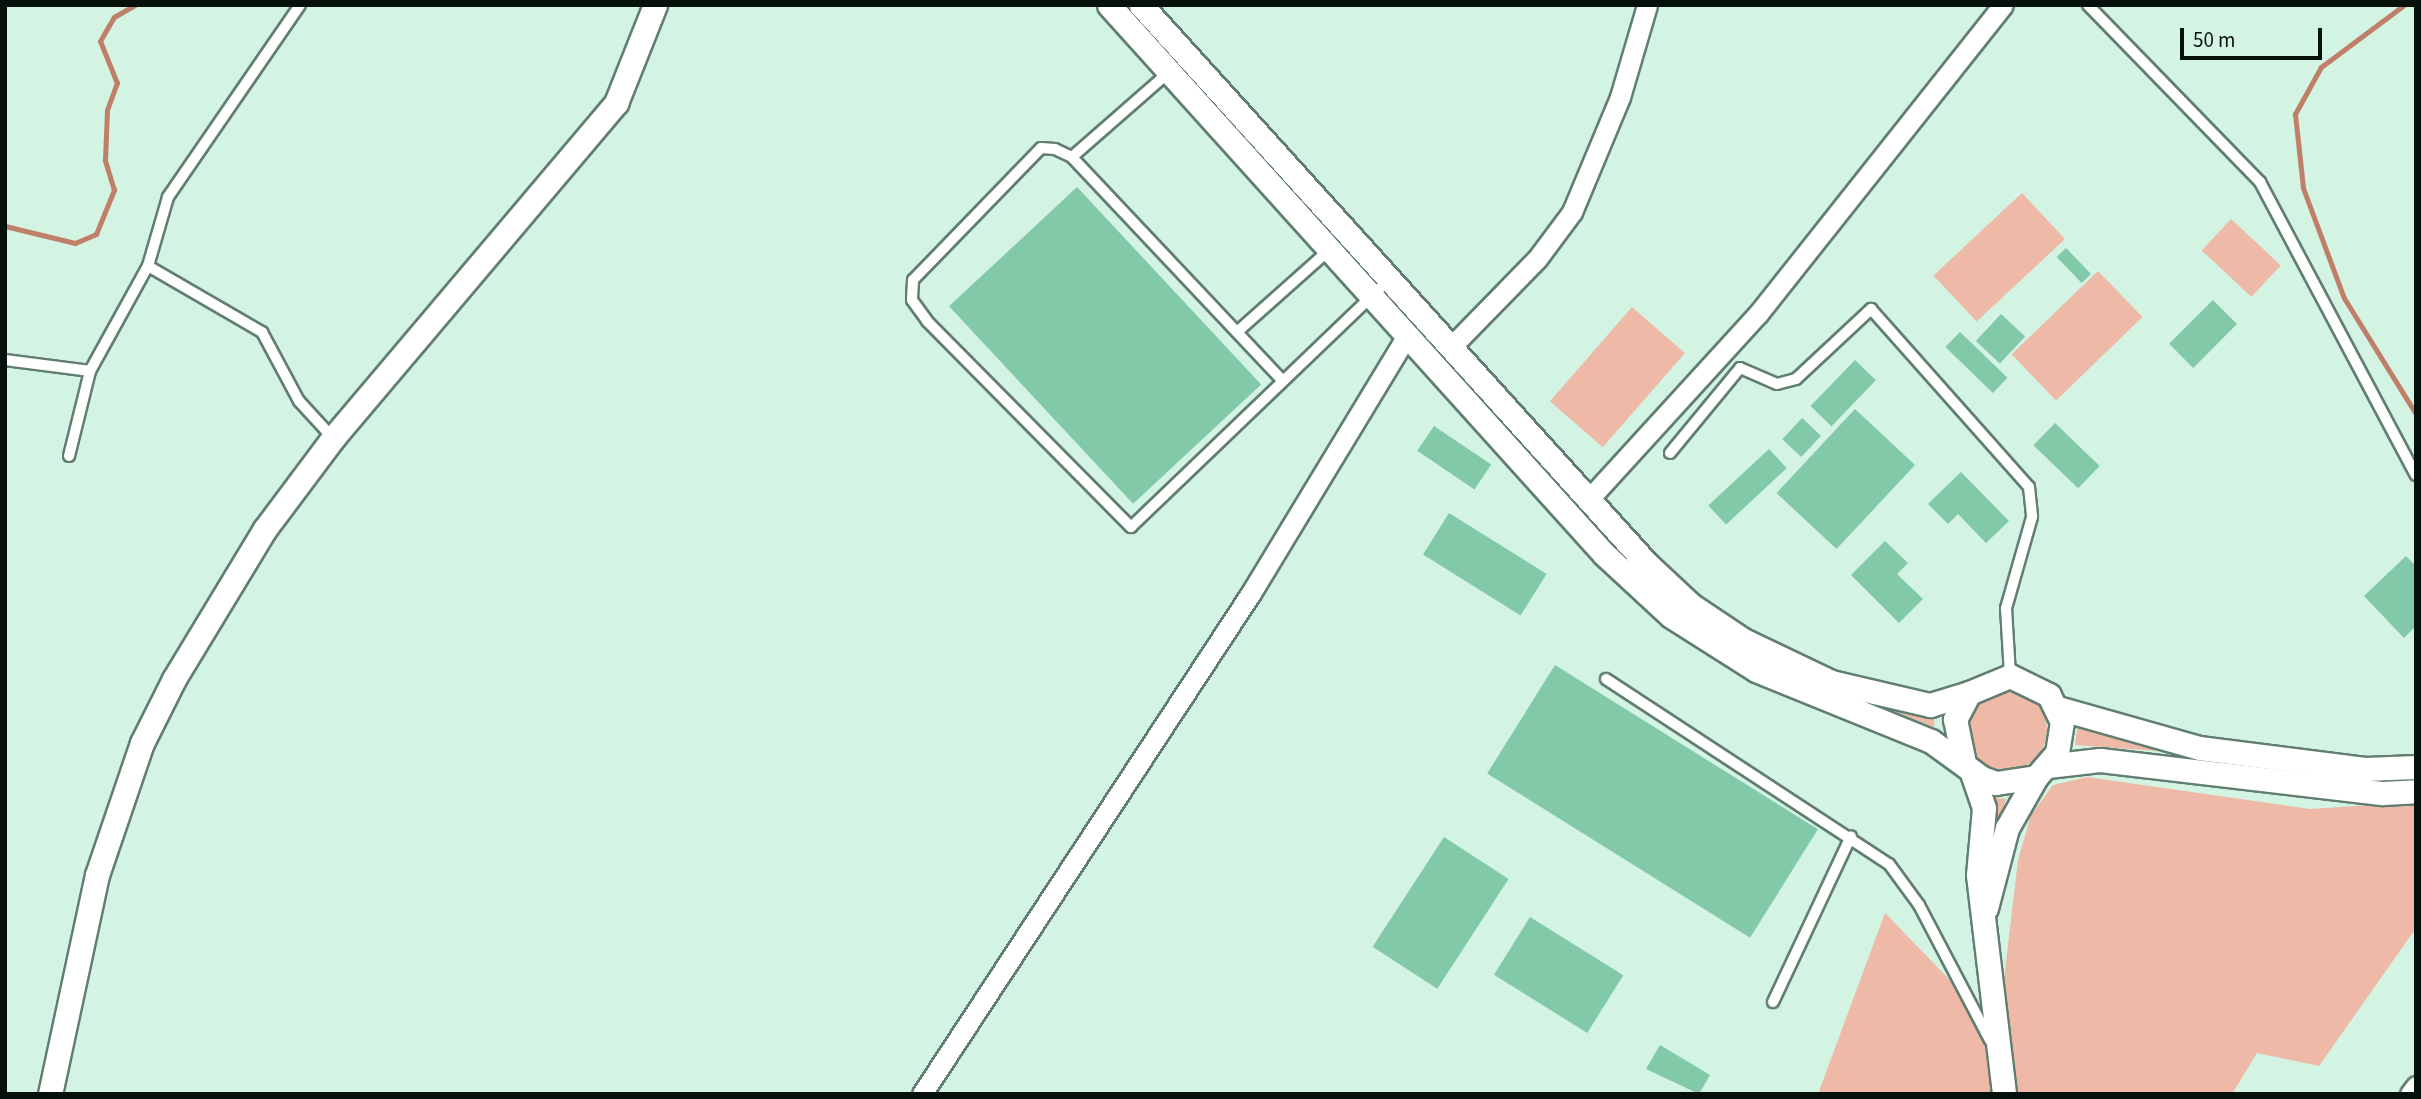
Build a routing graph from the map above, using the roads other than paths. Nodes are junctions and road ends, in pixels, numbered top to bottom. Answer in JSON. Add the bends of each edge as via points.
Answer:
{"nodes":[{"id":1,"x":300,"y":5,"type":"edge"},
{"id":2,"x":655,"y":5,"type":"edge"},
{"id":3,"x":1109,"y":5,"type":"edge"},
{"id":4,"x":1141,"y":5,"type":"edge"},
{"id":5,"x":1647,"y":5,"type":"edge"},
{"id":6,"x":2003,"y":5,"type":"edge"},
{"id":7,"x":2088,"y":5,"type":"edge"},
{"id":8,"x":1186,"y":55,"type":"junction"},
{"id":9,"x":1169,"y":72,"type":"junction"},
{"id":10,"x":1072,"y":158,"type":"junction"},
{"id":11,"x":1348,"y":234,"type":"junction"},
{"id":12,"x":1331,"y":249,"type":"junction"},
{"id":13,"x":148,"y":266,"type":"junction"},
{"id":14,"x":1381,"y":288,"type":"junction"},
{"id":15,"x":1237,"y":332,"type":"junction"},
{"id":16,"x":1408,"y":334,"type":"junction"},
{"id":17,"x":1450,"y":348,"type":"junction"},
{"id":18,"x":5,"y":360,"type":"edge"},
{"id":19,"x":90,"y":371,"type":"junction"},
{"id":20,"x":1281,"y":379,"type":"junction"},
{"id":21,"x":333,"y":438,"type":"junction"},
{"id":22,"x":1670,"y":453,"type":"dead end"},
{"id":23,"x":69,"y":456,"type":"dead end"},
{"id":24,"x":2416,"y":475,"type":"edge"},
{"id":25,"x":1588,"y":500,"type":"junction"},
{"id":26,"x":2010,"y":676,"type":"junction"},
{"id":27,"x":1606,"y":679,"type":"dead end"},
{"id":28,"x":1969,"y":693,"type":"junction"},
{"id":29,"x":2057,"y":708,"type":"junction"},
{"id":30,"x":1968,"y":767,"type":"junction"},
{"id":31,"x":2416,"y":767,"type":"edge"},
{"id":32,"x":2042,"y":771,"type":"junction"},
{"id":33,"x":2416,"y":791,"type":"edge"},
{"id":34,"x":1851,"y":835,"type":"junction"},
{"id":35,"x":1986,"y":908,"type":"junction"},
{"id":36,"x":1773,"y":1002,"type":"dead end"},
{"id":37,"x":1998,"y":1053,"type":"junction"},
{"id":38,"x":2416,"y":1086,"type":"edge"},
{"id":39,"x":50,"y":1094,"type":"edge"},
{"id":40,"x":922,"y":1094,"type":"edge"},
{"id":41,"x":2004,"y":1094,"type":"edge"},
{"id":42,"x":2410,"y":1094,"type":"edge"}],
"edges":[{"from":1,"to":13,"type":"lane","via":[[169,197]]},
{"from":2,"to":21,"type":"street","via":[[635,66],[588,141]]},
{"from":3,"to":9,"type":"street"},
{"from":4,"to":8,"type":"street"},
{"from":5,"to":17,"type":"street","via":[[1620,97],[1572,212],[1537,259]]},
{"from":6,"to":25,"type":"street","via":[[1758,314]]},
{"from":7,"to":24,"type":"lane","via":[[2260,182]]},
{"from":8,"to":9,"type":"lane"},
{"from":8,"to":11,"type":"street"},
{"from":9,"to":10,"type":"lane"},
{"from":9,"to":12,"type":"street"},
{"from":10,"to":15,"type":"lane"},
{"from":10,"to":20,"type":"lane","via":[[1041,148],[913,280],[912,300],[926,321],[1131,527]]},
{"from":11,"to":12,"type":"lane"},
{"from":11,"to":14,"type":"street"},
{"from":12,"to":14,"type":"street"},
{"from":12,"to":15,"type":"lane"},
{"from":13,"to":19,"type":"lane"},
{"from":13,"to":21,"type":"lane","via":[[262,332],[299,401]]},
{"from":14,"to":16,"type":"street"},
{"from":14,"to":17,"type":"street"},
{"from":14,"to":20,"type":"lane"},
{"from":15,"to":20,"type":"lane"},
{"from":16,"to":30,"type":"street","via":[[1604,554],[1671,616],[1756,670],[1931,741]]},
{"from":16,"to":40,"type":"street","via":[[1251,593]]},
{"from":17,"to":25,"type":"street"},
{"from":18,"to":19,"type":"lane"},
{"from":19,"to":23,"type":"lane"},
{"from":21,"to":39,"type":"street","via":[[210,615],[142,743],[82,929]]},
{"from":22,"to":26,"type":"lane","via":[[1740,368],[1777,384],[1796,379],[1871,309],[2029,487],[2032,517],[2006,608]]},
{"from":25,"to":28,"type":"street","via":[[1668,585],[1771,656],[1831,682],[1917,704],[1943,704]]},
{"from":26,"to":28,"type":"street"},
{"from":26,"to":29,"type":"street","via":[[2038,685]]},
{"from":27,"to":34,"type":"lane"},
{"from":28,"to":30,"type":"street","via":[[1954,727]]},
{"from":29,"to":31,"type":"street","via":[[2199,748],[2365,769]]},
{"from":29,"to":32,"type":"street","via":[[2062,737]]},
{"from":30,"to":32,"type":"street","via":[[2009,785]]},
{"from":30,"to":35,"type":"street","via":[[1984,808],[1978,875]]},
{"from":32,"to":33,"type":"street","via":[[2112,761],[2383,793]]},
{"from":32,"to":35,"type":"street","via":[[2007,828]]},
{"from":34,"to":36,"type":"lane"},
{"from":34,"to":37,"type":"lane","via":[[1889,864],[1919,905]]},
{"from":35,"to":37,"type":"street"},
{"from":37,"to":41,"type":"street"},
{"from":38,"to":42,"type":"street"}]}
